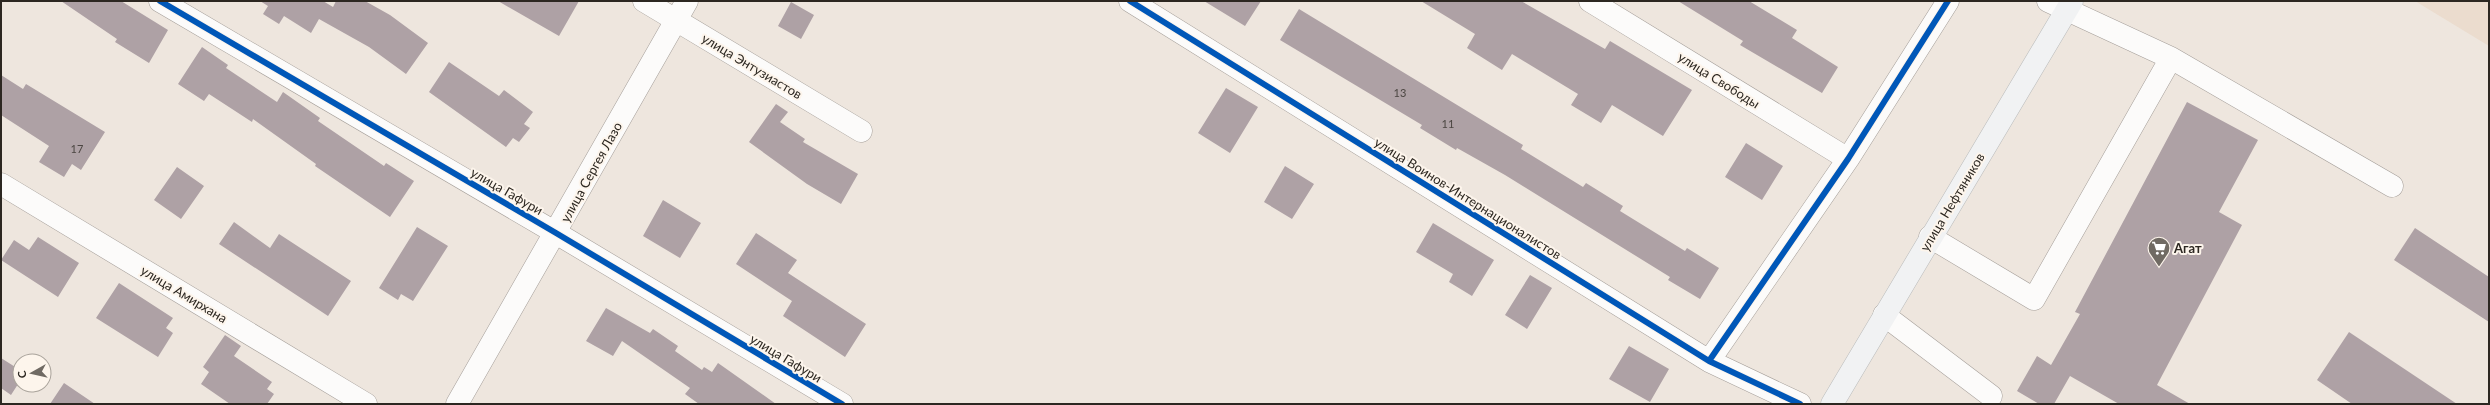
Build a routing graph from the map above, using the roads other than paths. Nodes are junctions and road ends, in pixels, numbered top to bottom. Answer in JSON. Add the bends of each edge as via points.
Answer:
{"nodes":[{"id":1,"x":160,"y":1,"type":"edge"},
{"id":2,"x":644,"y":1,"type":"edge"},
{"id":3,"x":688,"y":1,"type":"edge"},
{"id":4,"x":1590,"y":1,"type":"edge"},
{"id":5,"x":1948,"y":1,"type":"edge"},
{"id":6,"x":1142,"y":4,"type":"edge"},
{"id":7,"x":2062,"y":4,"type":"edge"},
{"id":8,"x":675,"y":21,"type":"junction"},
{"id":9,"x":2171,"y":58,"type":"junction"},
{"id":10,"x":861,"y":131,"type":"dead end"},
{"id":11,"x":1848,"y":159,"type":"junction"},
{"id":12,"x":1,"y":184,"type":"edge"},
{"id":13,"x":2392,"y":186,"type":"dead end"},
{"id":14,"x":556,"y":233,"type":"junction"},
{"id":15,"x":1930,"y":237,"type":"junction"},
{"id":16,"x":1884,"y":315,"type":"junction"},
{"id":17,"x":1709,"y":361,"type":"junction"},
{"id":18,"x":1991,"y":396,"type":"dead end"},
{"id":19,"x":366,"y":404,"type":"edge"},
{"id":20,"x":457,"y":404,"type":"edge"},
{"id":21,"x":842,"y":404,"type":"edge"},
{"id":22,"x":1800,"y":404,"type":"edge"},
{"id":23,"x":1832,"y":404,"type":"edge"}],
"edges":[{"from":1,"to":14,"type":"street","name":"улица Гафури"},
{"from":2,"to":8,"type":"street","name":"улица Энтузиастов"},
{"from":3,"to":8,"type":"street","name":"улица Сергея Лазо"},
{"from":4,"to":11,"type":"street","name":"улица Свободы"},
{"from":5,"to":11,"type":"street"},
{"from":6,"to":17,"type":"street","name":"улица Воинов-Интернационалистов"},
{"from":7,"to":9,"type":"street"},
{"from":7,"to":15,"type":"main road","name":"улица Нефтяников"},
{"from":8,"to":10,"type":"street","name":"улица Энтузиастов"},
{"from":8,"to":14,"type":"street","name":"улица Сергея Лазо"},
{"from":9,"to":13,"type":"street"},
{"from":9,"to":15,"type":"street","via":[[2034,299]]},
{"from":11,"to":17,"type":"street"},
{"from":12,"to":19,"type":"street","name":"улица Амирхана"},
{"from":14,"to":20,"type":"street","name":"улица Сергея Лазо"},
{"from":14,"to":21,"type":"street","name":"улица Гафури"},
{"from":15,"to":16,"type":"main road","name":"улица Нефтяников"},
{"from":16,"to":18,"type":"street"},
{"from":16,"to":23,"type":"main road","name":"улица Нефтяников"},
{"from":17,"to":22,"type":"street","name":"улица Воинов-Интернационалистов"}]}
